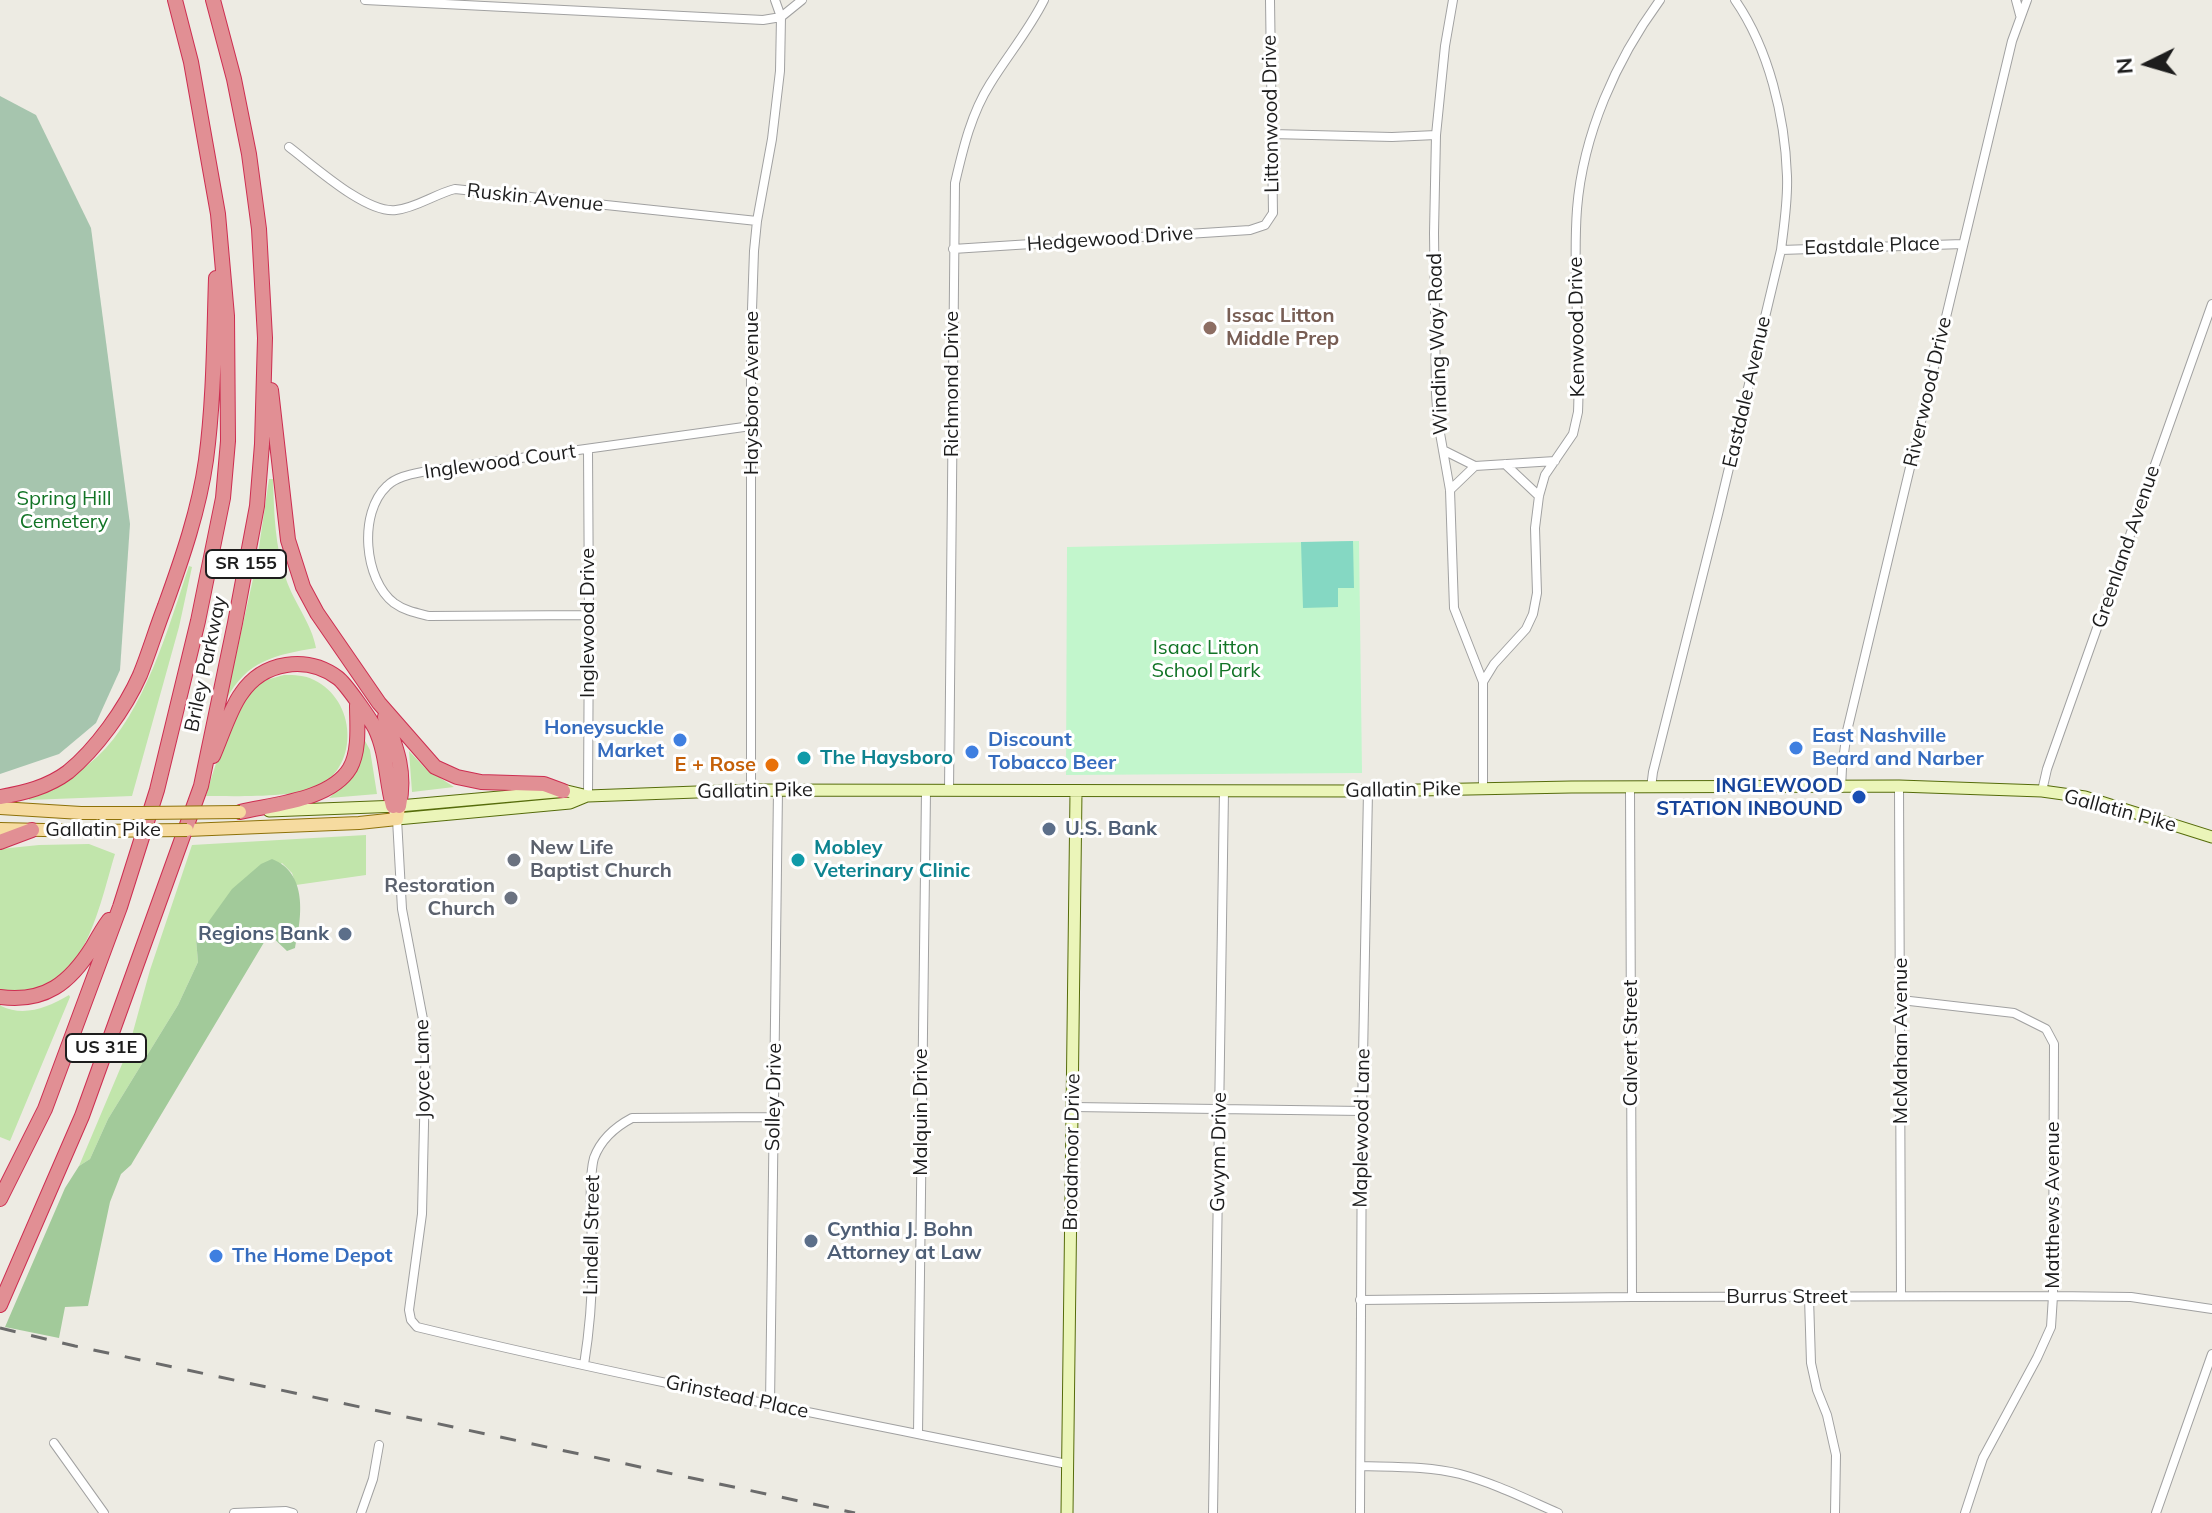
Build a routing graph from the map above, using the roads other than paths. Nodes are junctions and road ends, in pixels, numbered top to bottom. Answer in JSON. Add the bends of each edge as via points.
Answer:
{"nodes":[{"id":1,"x":175,"y":0,"type":"edge"},
{"id":2,"x":213,"y":0,"type":"edge"},
{"id":3,"x":365,"y":0,"type":"edge"},
{"id":4,"x":775,"y":0,"type":"edge"},
{"id":5,"x":802,"y":0,"type":"edge"},
{"id":6,"x":1044,"y":0,"type":"edge"},
{"id":7,"x":1270,"y":0,"type":"edge"},
{"id":8,"x":1453,"y":0,"type":"edge"},
{"id":9,"x":1660,"y":0,"type":"edge"},
{"id":10,"x":1735,"y":0,"type":"edge"},
{"id":11,"x":2016,"y":0,"type":"edge"},
{"id":12,"x":2027,"y":0,"type":"edge"},
{"id":13,"x":2020,"y":15,"type":"junction"},
{"id":14,"x":781,"y":17,"type":"junction"},
{"id":15,"x":1272,"y":134,"type":"junction"},
{"id":16,"x":1436,"y":135,"type":"junction"},
{"id":17,"x":289,"y":147,"type":"dead end"},
{"id":18,"x":218,"y":214,"type":"junction"},
{"id":19,"x":757,"y":221,"type":"junction"},
{"id":20,"x":1265,"y":225,"type":"joint"},
{"id":21,"x":1963,"y":244,"type":"junction"},
{"id":22,"x":953,"y":249,"type":"junction"},
{"id":23,"x":1781,"y":250,"type":"junction"},
{"id":24,"x":2212,"y":304,"type":"edge"},
{"id":25,"x":265,"y":338,"type":"junction"},
{"id":26,"x":751,"y":426,"type":"junction"},
{"id":27,"x":588,"y":450,"type":"junction"},
{"id":28,"x":1443,"y":450,"type":"junction"},
{"id":29,"x":1555,"y":461,"type":"junction"},
{"id":30,"x":1505,"y":464,"type":"junction"},
{"id":31,"x":1475,"y":466,"type":"junction"},
{"id":32,"x":1450,"y":490,"type":"junction"},
{"id":33,"x":1539,"y":496,"type":"junction"},
{"id":34,"x":589,"y":615,"type":"junction"},
{"id":35,"x":1483,"y":682,"type":"junction"},
{"id":36,"x":379,"y":703,"type":"junction"},
{"id":37,"x":357,"y":704,"type":"junction"},
{"id":38,"x":201,"y":786,"type":"junction"},
{"id":39,"x":1899,"y":786,"type":"junction"},
{"id":40,"x":1630,"y":788,"type":"junction"},
{"id":41,"x":1651,"y":788,"type":"junction"},
{"id":42,"x":1841,"y":788,"type":"junction"},
{"id":43,"x":1483,"y":789,"type":"junction"},
{"id":44,"x":751,"y":790,"type":"junction"},
{"id":45,"x":778,"y":790,"type":"junction"},
{"id":46,"x":949,"y":790,"type":"junction"},
{"id":47,"x":563,"y":791,"type":"junction"},
{"id":48,"x":926,"y":791,"type":"junction"},
{"id":49,"x":1224,"y":791,"type":"junction"},
{"id":50,"x":1368,"y":791,"type":"junction"},
{"id":51,"x":2042,"y":791,"type":"junction"},
{"id":52,"x":1076,"y":792,"type":"junction"},
{"id":53,"x":588,"y":796,"type":"junction"},
{"id":54,"x":0,"y":797,"type":"edge"},
{"id":55,"x":0,"y":808,"type":"edge"},
{"id":56,"x":397,"y":810,"type":"junction"},
{"id":57,"x":240,"y":812,"type":"junction"},
{"id":58,"x":0,"y":829,"type":"edge"},
{"id":59,"x":32,"y":830,"type":"junction"},
{"id":60,"x":2212,"y":837,"type":"edge"},
{"id":61,"x":0,"y":842,"type":"edge"},
{"id":62,"x":120,"y":907,"type":"junction"},
{"id":63,"x":0,"y":997,"type":"edge"},
{"id":64,"x":1901,"y":1000,"type":"junction"},
{"id":65,"x":1073,"y":1107,"type":"junction"},
{"id":66,"x":1220,"y":1108,"type":"junction"},
{"id":67,"x":1362,"y":1111,"type":"junction"},
{"id":68,"x":773,"y":1117,"type":"junction"},
{"id":69,"x":0,"y":1199,"type":"edge"},
{"id":70,"x":1901,"y":1296,"type":"junction"},
{"id":71,"x":2053,"y":1296,"type":"junction"},
{"id":72,"x":1632,"y":1297,"type":"junction"},
{"id":73,"x":1809,"y":1297,"type":"junction"},
{"id":74,"x":1360,"y":1300,"type":"junction"},
{"id":75,"x":0,"y":1305,"type":"edge"},
{"id":76,"x":2212,"y":1309,"type":"edge"},
{"id":77,"x":411,"y":1320,"type":"joint"},
{"id":78,"x":2212,"y":1354,"type":"edge"},
{"id":79,"x":584,"y":1365,"type":"junction"},
{"id":80,"x":770,"y":1404,"type":"junction"},
{"id":81,"x":918,"y":1434,"type":"junction"},
{"id":82,"x":54,"y":1443,"type":"dead end"},
{"id":83,"x":379,"y":1445,"type":"dead end"},
{"id":84,"x":1067,"y":1464,"type":"junction"},
{"id":85,"x":1361,"y":1466,"type":"junction"},
{"id":86,"x":104,"y":1513,"type":"edge"},
{"id":87,"x":234,"y":1513,"type":"edge"},
{"id":88,"x":293,"y":1513,"type":"edge"},
{"id":89,"x":361,"y":1513,"type":"edge"},
{"id":90,"x":1067,"y":1513,"type":"edge"},
{"id":91,"x":1213,"y":1513,"type":"edge"},
{"id":92,"x":1360,"y":1513,"type":"edge"},
{"id":93,"x":1558,"y":1513,"type":"edge"},
{"id":94,"x":1835,"y":1513,"type":"edge"},
{"id":95,"x":1965,"y":1513,"type":"edge"},
{"id":96,"x":2156,"y":1513,"type":"edge"}],
"edges":[{"from":1,"to":18,"type":"highway","name":"Briley Parkway","number":"SR 155"},
{"from":2,"to":25,"type":"highway","name":"Briley Parkway","number":"SR 155","via":[[249,154]]},
{"from":3,"to":14,"type":"street"},
{"from":4,"to":14,"type":"street","name":"Haysboro Avenue"},
{"from":5,"to":14,"type":"street"},
{"from":6,"to":22,"type":"street","name":"Richmond Drive","via":[[973,118],[955,183]]},
{"from":7,"to":15,"type":"street","name":"Littonwood Drive"},
{"from":8,"to":16,"type":"street","name":"Winding Way Road"},
{"from":9,"to":29,"type":"street","name":"Kenwood Drive","via":[[1613,81],[1582,172],[1576,243],[1578,412],[1573,434]]},
{"from":10,"to":23,"type":"street","name":"Eastdale Avenue","via":[[1760,47],[1781,121],[1787,179]]},
{"from":11,"to":13,"type":"street"},
{"from":12,"to":13,"type":"street","name":"Riverwood Drive"},
{"from":13,"to":21,"type":"street","name":"Riverwood Drive"},
{"from":14,"to":19,"type":"street","name":"Haysboro Avenue","via":[[772,139]]},
{"from":15,"to":16,"type":"street"},
{"from":15,"to":20,"type":"street","name":"Littonwood Drive","via":[[1273,213]]},
{"from":16,"to":28,"type":"street","name":"Winding Way Road","via":[[1436,394]]},
{"from":17,"to":19,"type":"street","name":"Ruskin Avenue","via":[[353,196],[392,211],[455,189]]},
{"from":18,"to":54,"type":"highway","via":[[213,392],[205,464],[190,532],[139,676],[121,710],[68,772],[48,785]]},
{"from":18,"to":62,"type":"highway","name":"Briley Parkway","number":"SR 155","via":[[227,316],[223,498],[157,790]]},
{"from":19,"to":26,"type":"street","name":"Haysboro Avenue"},
{"from":20,"to":22,"type":"street","name":"Hedgewood Drive"},
{"from":21,"to":23,"type":"street","name":"Eastdale Place"},
{"from":21,"to":42,"type":"street","name":"Riverwood Drive","via":[[1847,731]]},
{"from":22,"to":46,"type":"street","name":"Richmond Drive"},
{"from":23,"to":41,"type":"street","name":"Eastdale Avenue"},
{"from":24,"to":51,"type":"street","name":"Greenland Avenue"},
{"from":25,"to":36,"type":"highway","via":[[288,540],[317,613]]},
{"from":25,"to":38,"type":"highway","name":"Briley Parkway","number":"SR 155","via":[[257,506]]},
{"from":26,"to":27,"type":"street","name":"Inglewood Court"},
{"from":26,"to":44,"type":"street","name":"Haysboro Avenue"},
{"from":27,"to":34,"type":"street","name":"Inglewood Drive"},
{"from":27,"to":34,"type":"street","name":"Inglewood Court","via":[[405,476],[388,484],[377,498],[368,536],[382,591],[408,611],[429,616]]},
{"from":28,"to":31,"type":"street"},
{"from":28,"to":32,"type":"street","name":"Winding Way Road"},
{"from":29,"to":30,"type":"street"},
{"from":29,"to":33,"type":"street","name":"Kenwood Drive"},
{"from":30,"to":31,"type":"street"},
{"from":30,"to":33,"type":"street"},
{"from":31,"to":32,"type":"street"},
{"from":32,"to":35,"type":"street","name":"Winding Way Road","via":[[1454,608]]},
{"from":33,"to":35,"type":"street","name":"Kenwood Drive","via":[[1533,614]]},
{"from":34,"to":53,"type":"street","name":"Inglewood Drive"},
{"from":35,"to":43,"type":"street"},
{"from":36,"to":47,"type":"highway","via":[[435,767],[481,782],[544,784]]},
{"from":36,"to":56,"type":"highway","via":[[396,744],[403,783]]},
{"from":37,"to":38,"type":"highway","via":[[340,679],[315,666],[286,664],[260,673],[240,694]]},
{"from":37,"to":56,"type":"highway","via":[[382,745]]},
{"from":37,"to":57,"type":"highway","via":[[355,752],[336,784],[316,795]]},
{"from":38,"to":75,"type":"highway","name":"Briley Parkway","number":"US 31E","via":[[82,1116]]},
{"from":39,"to":42,"type":"main road","name":"Gallatin Pike"},
{"from":39,"to":51,"type":"main road","name":"Gallatin Pike"},
{"from":39,"to":64,"type":"street","name":"McMahan Avenue"},
{"from":40,"to":41,"type":"main road","name":"Gallatin Pike"},
{"from":40,"to":43,"type":"main road","name":"Gallatin Pike"},
{"from":40,"to":72,"type":"street","name":"Calvert Street"},
{"from":41,"to":42,"type":"main road","name":"Gallatin Pike"},
{"from":43,"to":50,"type":"main road","name":"Gallatin Pike"},
{"from":44,"to":45,"type":"main road","name":"Gallatin Pike"},
{"from":44,"to":53,"type":"main road","name":"Gallatin Pike"},
{"from":45,"to":48,"type":"main road","name":"Gallatin Pike"},
{"from":45,"to":68,"type":"street","name":"Solley Drive"},
{"from":46,"to":48,"type":"main road","name":"Gallatin Pike"},
{"from":46,"to":52,"type":"main road","name":"Gallatin Pike"},
{"from":47,"to":53,"type":"main road","name":"Gallatin Pike"},
{"from":47,"to":56,"type":"main road","name":"Gallatin Pike"},
{"from":48,"to":81,"type":"street","name":"Malquin Drive"},
{"from":49,"to":50,"type":"main road","name":"Gallatin Pike"},
{"from":49,"to":52,"type":"main road","name":"Gallatin Pike"},
{"from":49,"to":66,"type":"street","name":"Gwynn Drive"},
{"from":50,"to":67,"type":"street","name":"Maplewood Lane"},
{"from":51,"to":60,"type":"main road","name":"Gallatin Pike","via":[[2085,797]]},
{"from":52,"to":65,"type":"main road","name":"Broadmoor Drive"},
{"from":53,"to":56,"type":"main road","name":"Gallatin Pike","via":[[570,803]]},
{"from":55,"to":57,"type":"main road","name":"Gallatin Pike","bridge":true},
{"from":56,"to":57,"type":"main road","name":"Gallatin Pike"},
{"from":56,"to":59,"type":"main road","name":"Gallatin Pike","bridge":true,"via":[[359,823]]},
{"from":56,"to":77,"type":"street","name":"Joyce Lane","via":[[402,909],[426,1035],[422,1214]]},
{"from":58,"to":59,"type":"main road","name":"Gallatin Pike"},
{"from":59,"to":61,"type":"highway"},
{"from":62,"to":63,"type":"highway","via":[[62,983],[33,997]]},
{"from":62,"to":69,"type":"highway","name":"Briley Parkway","number":"SR 155","via":[[45,1109]]},
{"from":64,"to":70,"type":"street","name":"McMahan Avenue"},
{"from":64,"to":71,"type":"street","name":"Matthews Avenue","via":[[2014,1013],[2046,1029],[2054,1044]]},
{"from":65,"to":66,"type":"street"},
{"from":65,"to":84,"type":"main road","name":"Broadmoor Drive"},
{"from":66,"to":67,"type":"street"},
{"from":66,"to":91,"type":"street","name":"Gwynn Drive"},
{"from":67,"to":74,"type":"street","name":"Maplewood Lane"},
{"from":68,"to":79,"type":"street","name":"Lindell Street","via":[[632,1118],[605,1138],[594,1158],[592,1177],[593,1285]]},
{"from":68,"to":80,"type":"street","name":"Solley Drive"},
{"from":70,"to":71,"type":"street","name":"Burrus Street"},
{"from":70,"to":73,"type":"street","name":"Burrus Street"},
{"from":71,"to":76,"type":"street","name":"Burrus Street","via":[[2131,1297]]},
{"from":71,"to":95,"type":"street","name":"Matthews Avenue","via":[[2051,1327],[1983,1458]]},
{"from":72,"to":73,"type":"street","name":"Burrus Street"},
{"from":72,"to":74,"type":"street","name":"Burrus Street"},
{"from":73,"to":94,"type":"street","via":[[1811,1363],[1836,1455]]},
{"from":74,"to":85,"type":"street","name":"Maplewood Lane"},
{"from":77,"to":79,"type":"street","name":"Grinstead Place","via":[[417,1327]]},
{"from":78,"to":96,"type":"street"},
{"from":79,"to":80,"type":"street","name":"Grinstead Place"},
{"from":80,"to":81,"type":"street","name":"Grinstead Place"},
{"from":81,"to":84,"type":"street","name":"Grinstead Place"},
{"from":82,"to":86,"type":"street"},
{"from":83,"to":89,"type":"street"},
{"from":84,"to":90,"type":"main road","name":"Broadmoor Drive"},
{"from":85,"to":92,"type":"street","name":"Maplewood Lane"},
{"from":85,"to":93,"type":"street","via":[[1459,1474]]},
{"from":87,"to":88,"type":"street"}]}
